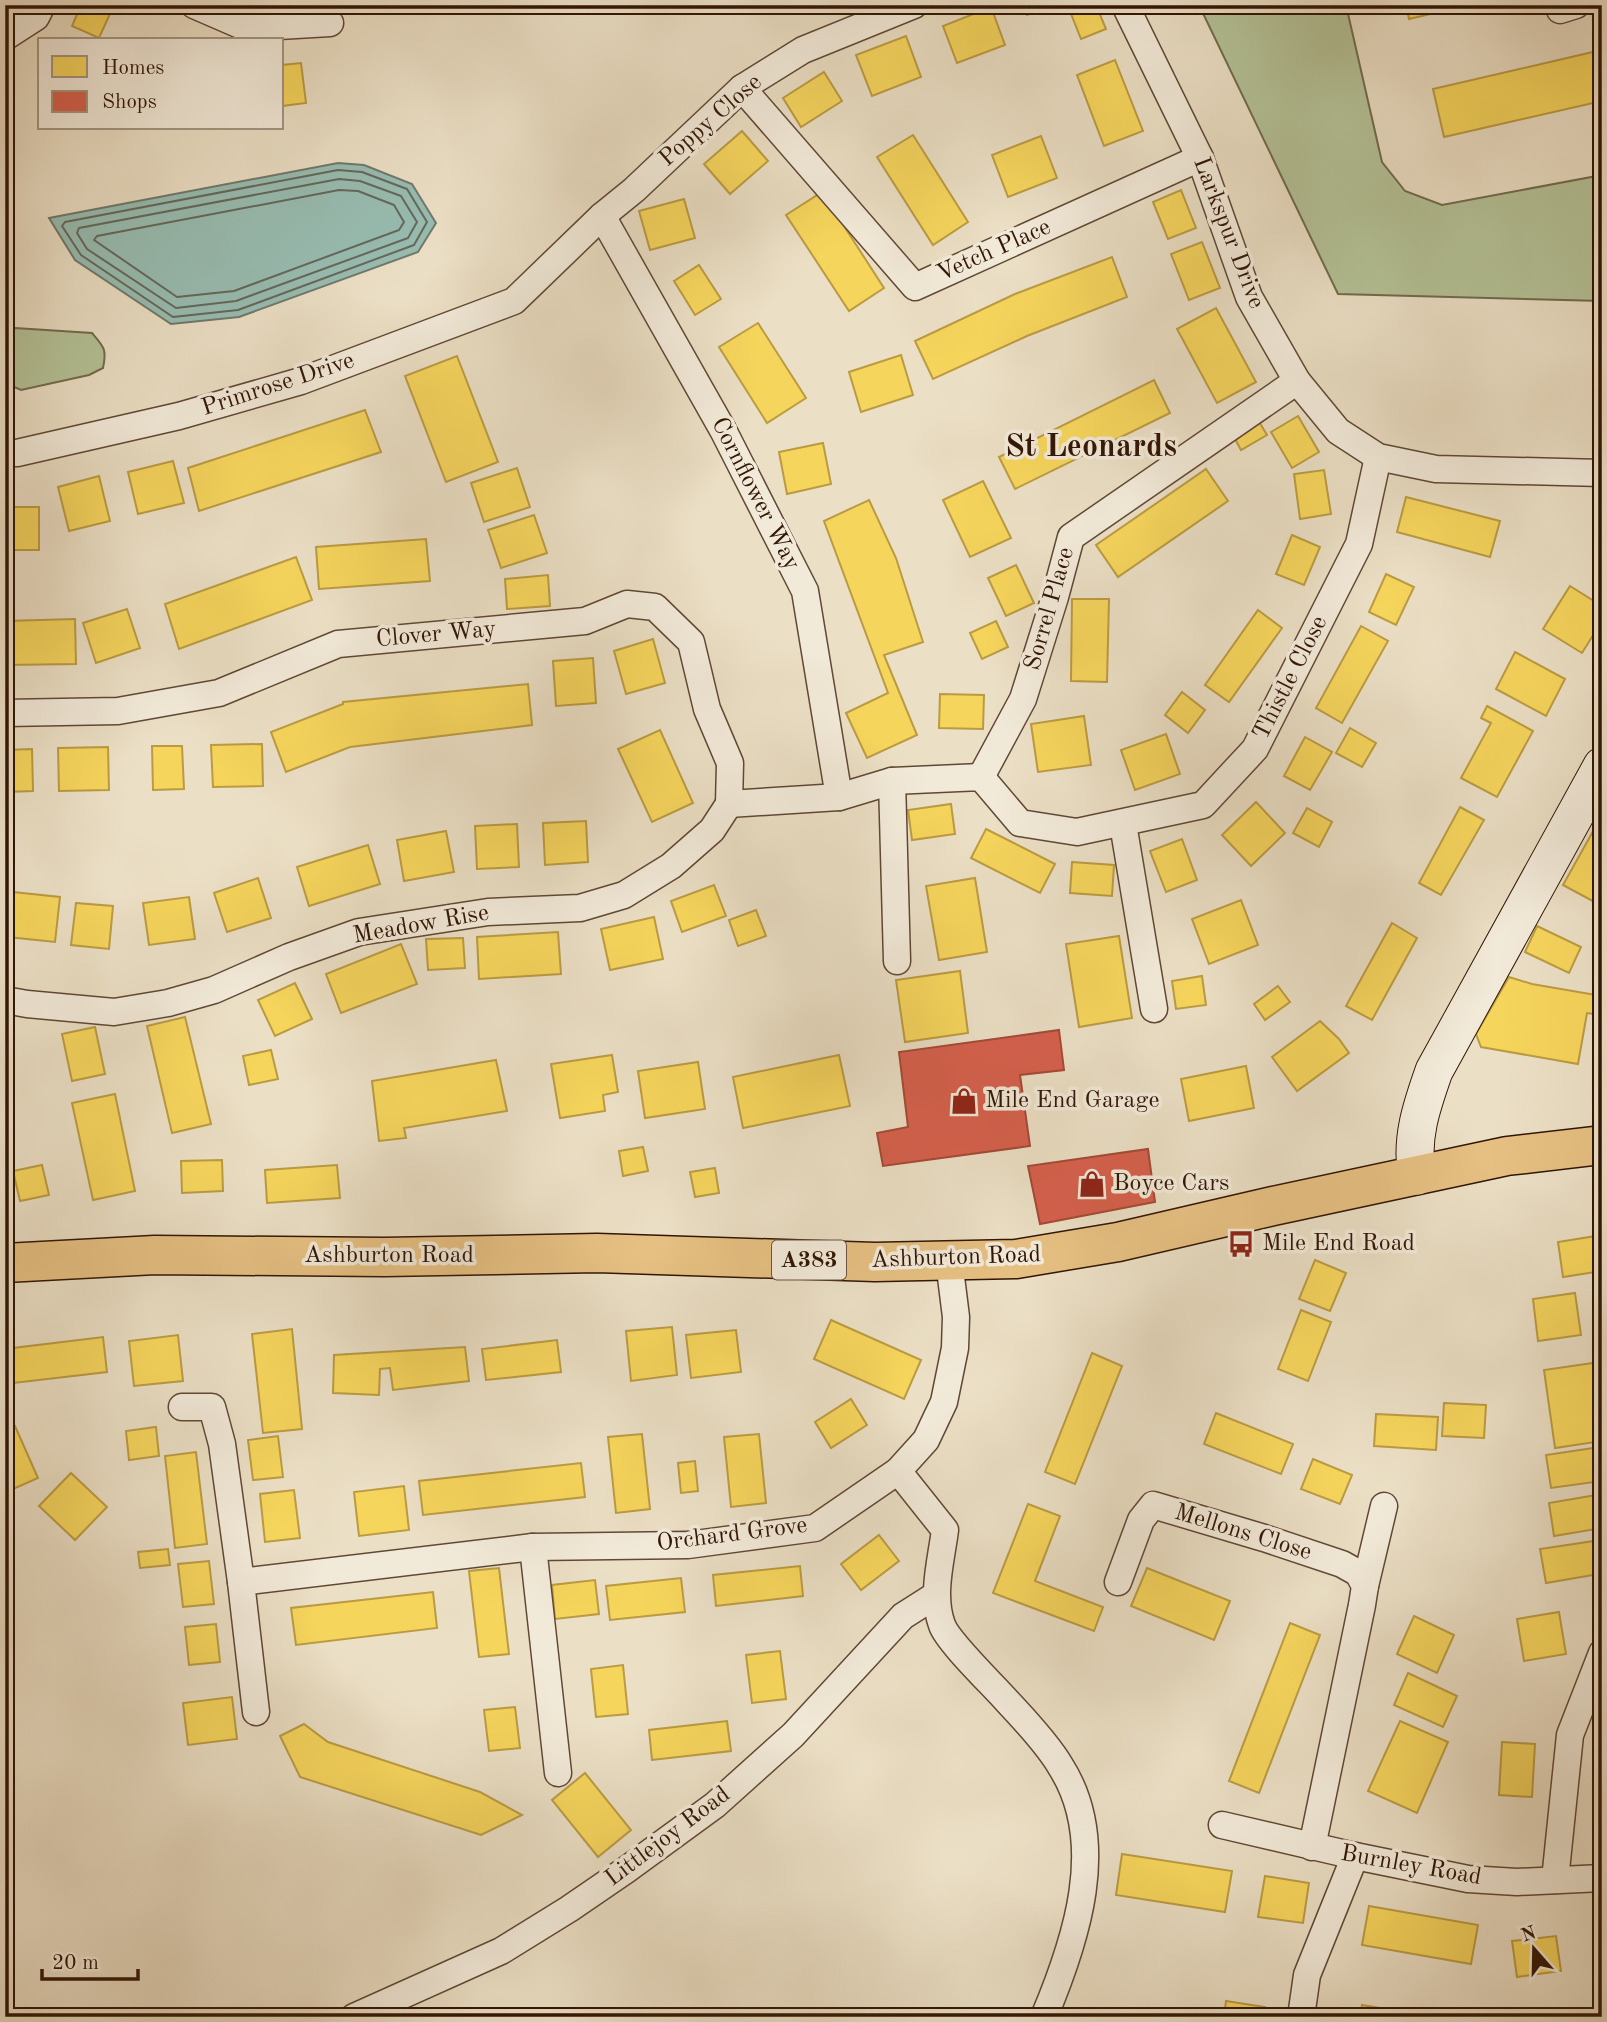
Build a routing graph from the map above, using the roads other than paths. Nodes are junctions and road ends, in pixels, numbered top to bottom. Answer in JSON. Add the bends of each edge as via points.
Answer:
{"nodes":[{"id":1,"x":42,"y":5,"type":"edge"},
{"id":2,"x":194,"y":5,"type":"edge"},
{"id":3,"x":914,"y":5,"type":"edge"},
{"id":4,"x":1125,"y":5,"type":"edge"},
{"id":5,"x":330,"y":23,"type":"dead end"},
{"id":6,"x":5,"y":37,"type":"edge"},
{"id":7,"x":742,"y":88,"type":"junction"},
{"id":8,"x":1199,"y":158,"type":"junction"},
{"id":9,"x":602,"y":216,"type":"junction"},
{"id":10,"x":537,"y":281,"type":"joint"},
{"id":11,"x":1297,"y":381,"type":"junction"},
{"id":12,"x":5,"y":453,"type":"edge"},
{"id":13,"x":1378,"y":457,"type":"junction"},
{"id":14,"x":1602,"y":472,"type":"edge"},
{"id":15,"x":5,"y":713,"type":"edge"},
{"id":16,"x":1602,"y":765,"type":"edge"},
{"id":17,"x":981,"y":777,"type":"junction"},
{"id":18,"x":892,"y":781,"type":"junction"},
{"id":19,"x":839,"y":797,"type":"junction"},
{"id":20,"x":729,"y":804,"type":"junction"},
{"id":21,"x":1123,"y":824,"type":"junction"},
{"id":22,"x":897,"y":961,"type":"dead end"},
{"id":23,"x":5,"y":1000,"type":"edge"},
{"id":24,"x":1154,"y":1009,"type":"dead end"},
{"id":25,"x":1602,"y":1145,"type":"edge"},
{"id":26,"x":1417,"y":1176,"type":"junction"},
{"id":27,"x":949,"y":1261,"type":"junction"},
{"id":28,"x":5,"y":1263,"type":"edge"},
{"id":29,"x":182,"y":1407,"type":"dead end"},
{"id":30,"x":898,"y":1471,"type":"junction"},
{"id":31,"x":1384,"y":1506,"type":"dead end"},
{"id":32,"x":533,"y":1547,"type":"junction"},
{"id":33,"x":241,"y":1582,"type":"junction"},
{"id":34,"x":1118,"y":1582,"type":"dead end"},
{"id":35,"x":1365,"y":1586,"type":"junction"},
{"id":36,"x":936,"y":1595,"type":"junction"},
{"id":37,"x":1602,"y":1653,"type":"edge"},
{"id":38,"x":256,"y":1712,"type":"dead end"},
{"id":39,"x":558,"y":1773,"type":"dead end"},
{"id":40,"x":1222,"y":1825,"type":"dead end"},
{"id":41,"x":1312,"y":1847,"type":"junction"},
{"id":42,"x":1354,"y":1856,"type":"junction"},
{"id":43,"x":1602,"y":1878,"type":"edge"},
{"id":44,"x":1555,"y":1880,"type":"junction"},
{"id":45,"x":354,"y":2017,"type":"edge"},
{"id":46,"x":1044,"y":2017,"type":"edge"},
{"id":47,"x":1301,"y":2017,"type":"edge"}],
"edges":[{"from":1,"to":6,"type":"street","via":[[36,17]]},
{"from":2,"to":5,"type":"street","via":[[247,29]]},
{"from":3,"to":7,"type":"street","name":"Poppy Close","via":[[803,50]]},
{"from":4,"to":8,"type":"street","name":"Larkspur Drive"},
{"from":7,"to":8,"type":"street","name":"Vetch Place","via":[[915,287]]},
{"from":7,"to":9,"type":"street","name":"Poppy Close"},
{"from":8,"to":11,"type":"street","name":"Larkspur Drive","via":[[1249,297]]},
{"from":9,"to":10,"type":"street","name":"Poppy Close"},
{"from":9,"to":19,"type":"street","name":"Cornflower Way","via":[[723,430],[805,591]]},
{"from":10,"to":12,"type":"street","name":"Primrose Drive","via":[[514,301],[301,382],[179,416]]},
{"from":11,"to":13,"type":"street","name":"Larkspur Drive","via":[[1338,431]]},
{"from":11,"to":17,"type":"street","name":"Sorrel Place","via":[[1071,537],[1023,699]]},
{"from":13,"to":14,"type":"street","name":"Larkspur Drive","via":[[1436,469]]},
{"from":13,"to":21,"type":"street","name":"Thistle Close","via":[[1359,544],[1255,749],[1203,805]]},
{"from":15,"to":20,"type":"street","name":"Clover Way","via":[[118,711],[219,693],[338,644],[585,621],[627,604],[656,607],[691,642],[707,709],[730,763]]},
{"from":16,"to":26,"type":"street","via":[[1434,1071],[1419,1113],[1414,1158]]},
{"from":17,"to":18,"type":"street"},
{"from":17,"to":21,"type":"street","name":"Thistle Close","via":[[1020,823],[1077,832]]},
{"from":18,"to":19,"type":"street"},
{"from":18,"to":22,"type":"street"},
{"from":19,"to":20,"type":"street"},
{"from":20,"to":23,"type":"street","name":"Meadow Rise","via":[[712,830],[671,866],[624,895],[580,908],[488,912],[359,932],[214,990],[127,1010]]},
{"from":21,"to":24,"type":"street"},
{"from":25,"to":26,"type":"main road","name":"Ashburton Road","number":"A383","via":[[1507,1156]]},
{"from":26,"to":27,"type":"main road","name":"Ashburton Road","number":"A383","via":[[1084,1249],[1016,1259]]},
{"from":27,"to":28,"type":"main road","name":"Ashburton Road","number":"A383","via":[[597,1253],[155,1255]]},
{"from":27,"to":30,"type":"street","name":"Orchard Grove","via":[[956,1348],[944,1402],[926,1440]]},
{"from":29,"to":33,"type":"street","via":[[212,1407],[222,1444]]},
{"from":30,"to":32,"type":"street","name":"Orchard Grove","via":[[814,1528],[688,1545]]},
{"from":30,"to":36,"type":"street","via":[[945,1531]]},
{"from":31,"to":35,"type":"street"},
{"from":32,"to":33,"type":"street","name":"Orchard Grove"},
{"from":32,"to":39,"type":"street"},
{"from":33,"to":38,"type":"street"},
{"from":34,"to":35,"type":"street","name":"Mellons Close","via":[[1141,1520],[1153,1505],[1342,1564],[1358,1573]]},
{"from":35,"to":41,"type":"street"},
{"from":36,"to":45,"type":"street","name":"Littlejoy Road","via":[[902,1616],[793,1735],[725,1796],[626,1870],[501,1951]]},
{"from":36,"to":46,"type":"street","via":[[942,1627],[1062,1767],[1079,1806],[1085,1870],[1080,1911]]},
{"from":37,"to":44,"type":"street","via":[[1570,1735]]},
{"from":40,"to":41,"type":"street","name":"Burnley Road"},
{"from":41,"to":42,"type":"street","name":"Burnley Road"},
{"from":42,"to":44,"type":"street","name":"Burnley Road","via":[[1468,1879]]},
{"from":42,"to":47,"type":"street","via":[[1307,1975]]},
{"from":43,"to":44,"type":"street","name":"Burnley Road"}]}
